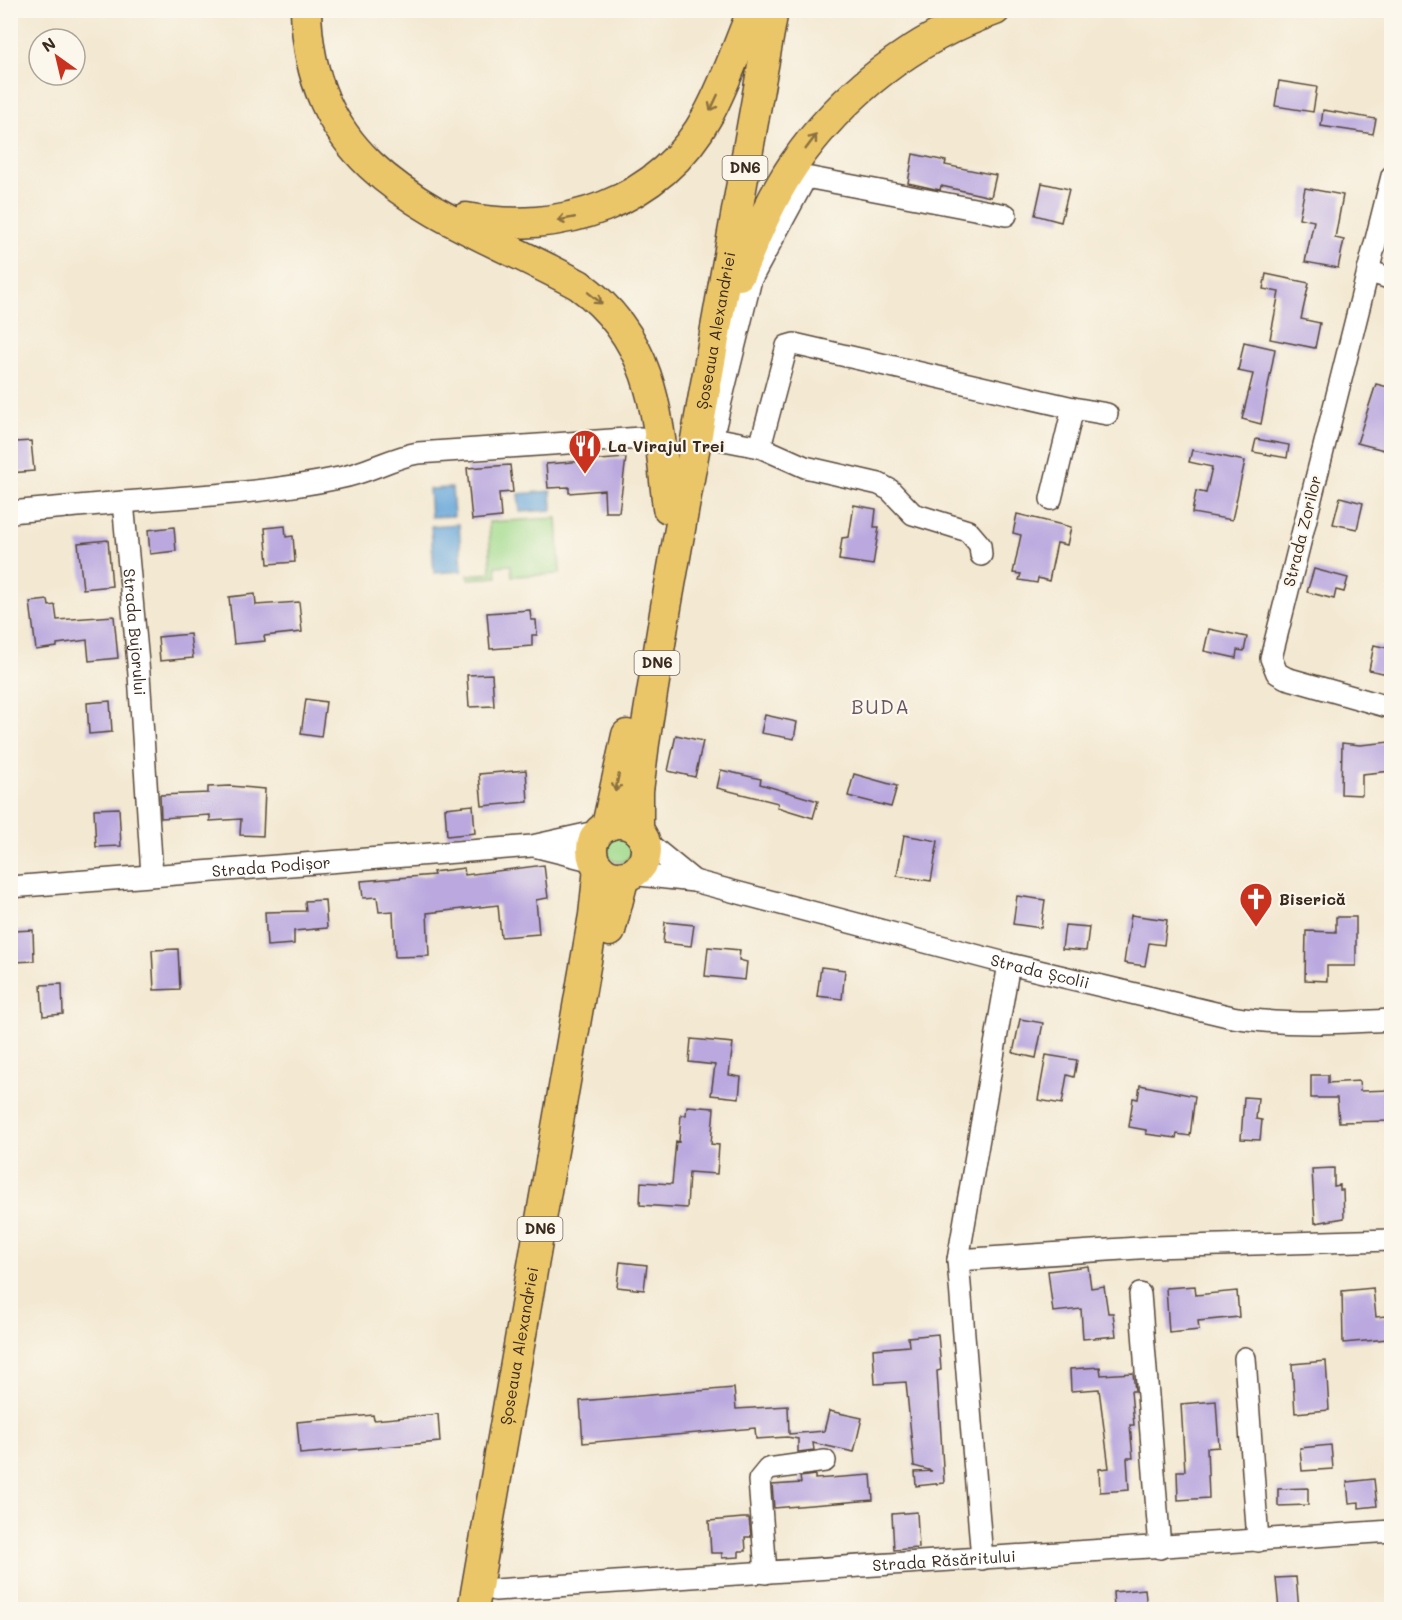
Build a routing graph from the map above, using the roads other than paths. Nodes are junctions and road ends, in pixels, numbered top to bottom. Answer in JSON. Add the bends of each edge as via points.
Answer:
{"nodes":[{"id":1,"x":306,"y":10,"type":"edge"},
{"id":2,"x":754,"y":10,"type":"edge"},
{"id":3,"x":773,"y":10,"type":"edge"},
{"id":4,"x":995,"y":10,"type":"edge"},
{"id":5,"x":1392,"y":176,"type":"edge"},
{"id":6,"x":433,"y":210,"type":"junction"},
{"id":7,"x":1006,"y":215,"type":"dead end"},
{"id":8,"x":1368,"y":271,"type":"junction"},
{"id":9,"x":1392,"y":279,"type":"edge"},
{"id":10,"x":718,"y":325,"type":"junction"},
{"id":11,"x":1073,"y":408,"type":"junction"},
{"id":12,"x":1107,"y":414,"type":"dead end"},
{"id":13,"x":705,"y":436,"type":"junction"},
{"id":14,"x":641,"y":438,"type":"dead end"},
{"id":15,"x":760,"y":447,"type":"junction"},
{"id":16,"x":1051,"y":499,"type":"dead end"},
{"id":17,"x":123,"y":502,"type":"junction"},
{"id":18,"x":668,"y":508,"type":"junction"},
{"id":19,"x":10,"y":512,"type":"edge"},
{"id":20,"x":981,"y":555,"type":"dead end"},
{"id":21,"x":1392,"y":708,"type":"edge"},
{"id":22,"x":603,"y":829,"type":"junction"},
{"id":23,"x":641,"y":835,"type":"junction"},
{"id":24,"x":532,"y":846,"type":"junction"},
{"id":25,"x":612,"y":870,"type":"junction"},
{"id":26,"x":152,"y":875,"type":"junction"},
{"id":27,"x":694,"y":881,"type":"junction"},
{"id":28,"x":10,"y":887,"type":"edge"},
{"id":29,"x":1009,"y":963,"type":"junction"},
{"id":30,"x":1392,"y":1020,"type":"edge"},
{"id":31,"x":1392,"y":1240,"type":"edge"},
{"id":32,"x":958,"y":1260,"type":"junction"},
{"id":33,"x":1140,"y":1294,"type":"dead end"},
{"id":34,"x":1245,"y":1358,"type":"dead end"},
{"id":35,"x":825,"y":1461,"type":"dead end"},
{"id":36,"x":1392,"y":1531,"type":"edge"},
{"id":37,"x":1258,"y":1541,"type":"junction"},
{"id":38,"x":1160,"y":1548,"type":"junction"},
{"id":39,"x":982,"y":1559,"type":"junction"},
{"id":40,"x":766,"y":1573,"type":"junction"},
{"id":41,"x":494,"y":1600,"type":"edge"},
{"id":42,"x":473,"y":1610,"type":"edge"}],
"edges":[{"from":1,"to":6,"type":"highway","via":[[310,57],[317,81],[342,132],[373,170]]},
{"from":2,"to":6,"type":"highway","one_way":true,"via":[[695,136],[678,158],[627,197],[596,212],[530,224],[479,220]]},
{"from":2,"to":18,"type":"highway","name":"Șoseaua Alexandriei","number":"DN6"},
{"from":3,"to":10,"type":"highway","name":"Șoseaua Alexandriei","number":"DN6"},
{"from":10,"to":4,"type":"highway","one_way":true,"via":[[771,204],[823,126],[894,63],[936,36]]},
{"from":5,"to":8,"type":"street","name":"Strada Zorilor"},
{"from":6,"to":18,"type":"highway","one_way":true,"via":[[579,285],[613,314],[649,379]]},
{"from":7,"to":13,"type":"street","via":[[806,177],[751,279]]},
{"from":8,"to":9,"type":"street"},
{"from":8,"to":21,"type":"street","name":"Strada Zorilor","via":[[1271,658],[1277,673],[1286,678]]},
{"from":10,"to":13,"type":"highway","name":"Șoseaua Alexandriei","number":"DN6"},
{"from":11,"to":12,"type":"street"},
{"from":11,"to":15,"type":"street","via":[[790,344]]},
{"from":11,"to":16,"type":"street"},
{"from":13,"to":15,"type":"street"},
{"from":13,"to":23,"type":"highway","name":"Șoseaua Alexandriei","number":"DN6","via":[[644,743],[638,798]]},
{"from":14,"to":17,"type":"street","via":[[418,453],[363,472],[289,488]]},
{"from":15,"to":20,"type":"street","via":[[805,467],[879,484],[913,514],[968,531],[980,545]]},
{"from":17,"to":19,"type":"street"},
{"from":17,"to":26,"type":"street","name":"Strada Bujorului"},
{"from":18,"to":22,"type":"highway","name":"Șoseaua Alexandriei","number":"DN6","one_way":true,"via":[[627,740]]},
{"from":22,"to":23,"type":"highway","via":[[622,823]]},
{"from":22,"to":24,"type":"street","name":"Strada Podișor"},
{"from":22,"to":25,"type":"highway","name":"Șoseaua Alexandriei","number":"DN6","via":[[592,845]]},
{"from":23,"to":25,"type":"highway","name":"Șoseaua Alexandriei","number":"DN6","via":[[646,850],[644,860]]},
{"from":23,"to":27,"type":"street","name":"Strada Școlii"},
{"from":24,"to":25,"type":"street","name":"Strada Podișor"},
{"from":24,"to":26,"type":"street","name":"Strada Podișor"},
{"from":25,"to":27,"type":"street","name":"Strada Școlii"},
{"from":25,"to":41,"type":"highway","name":"Șoseaua Alexandriei","number":"DN6","via":[[612,918]]},
{"from":25,"to":42,"type":"highway","name":"Șoseaua Alexandriei","number":"DN6","via":[[594,915]]},
{"from":26,"to":28,"type":"street","name":"Strada Podișor"},
{"from":27,"to":29,"type":"street","name":"Strada Școlii"},
{"from":29,"to":30,"type":"street","name":"Strada Școlii","via":[[1259,1022]]},
{"from":29,"to":32,"type":"street"},
{"from":31,"to":32,"type":"street","via":[[1153,1247]]},
{"from":32,"to":39,"type":"street"},
{"from":33,"to":38,"type":"street"},
{"from":34,"to":37,"type":"street"},
{"from":35,"to":40,"type":"street","via":[[768,1469],[761,1475]]},
{"from":36,"to":37,"type":"street","name":"Strada Răsăritului"},
{"from":37,"to":38,"type":"street","name":"Strada Răsăritului"},
{"from":38,"to":39,"type":"street","name":"Strada Răsăritului"},
{"from":39,"to":40,"type":"street","name":"Strada Răsăritului"},
{"from":40,"to":41,"type":"street","name":"Strada Răsăritului"}]}
